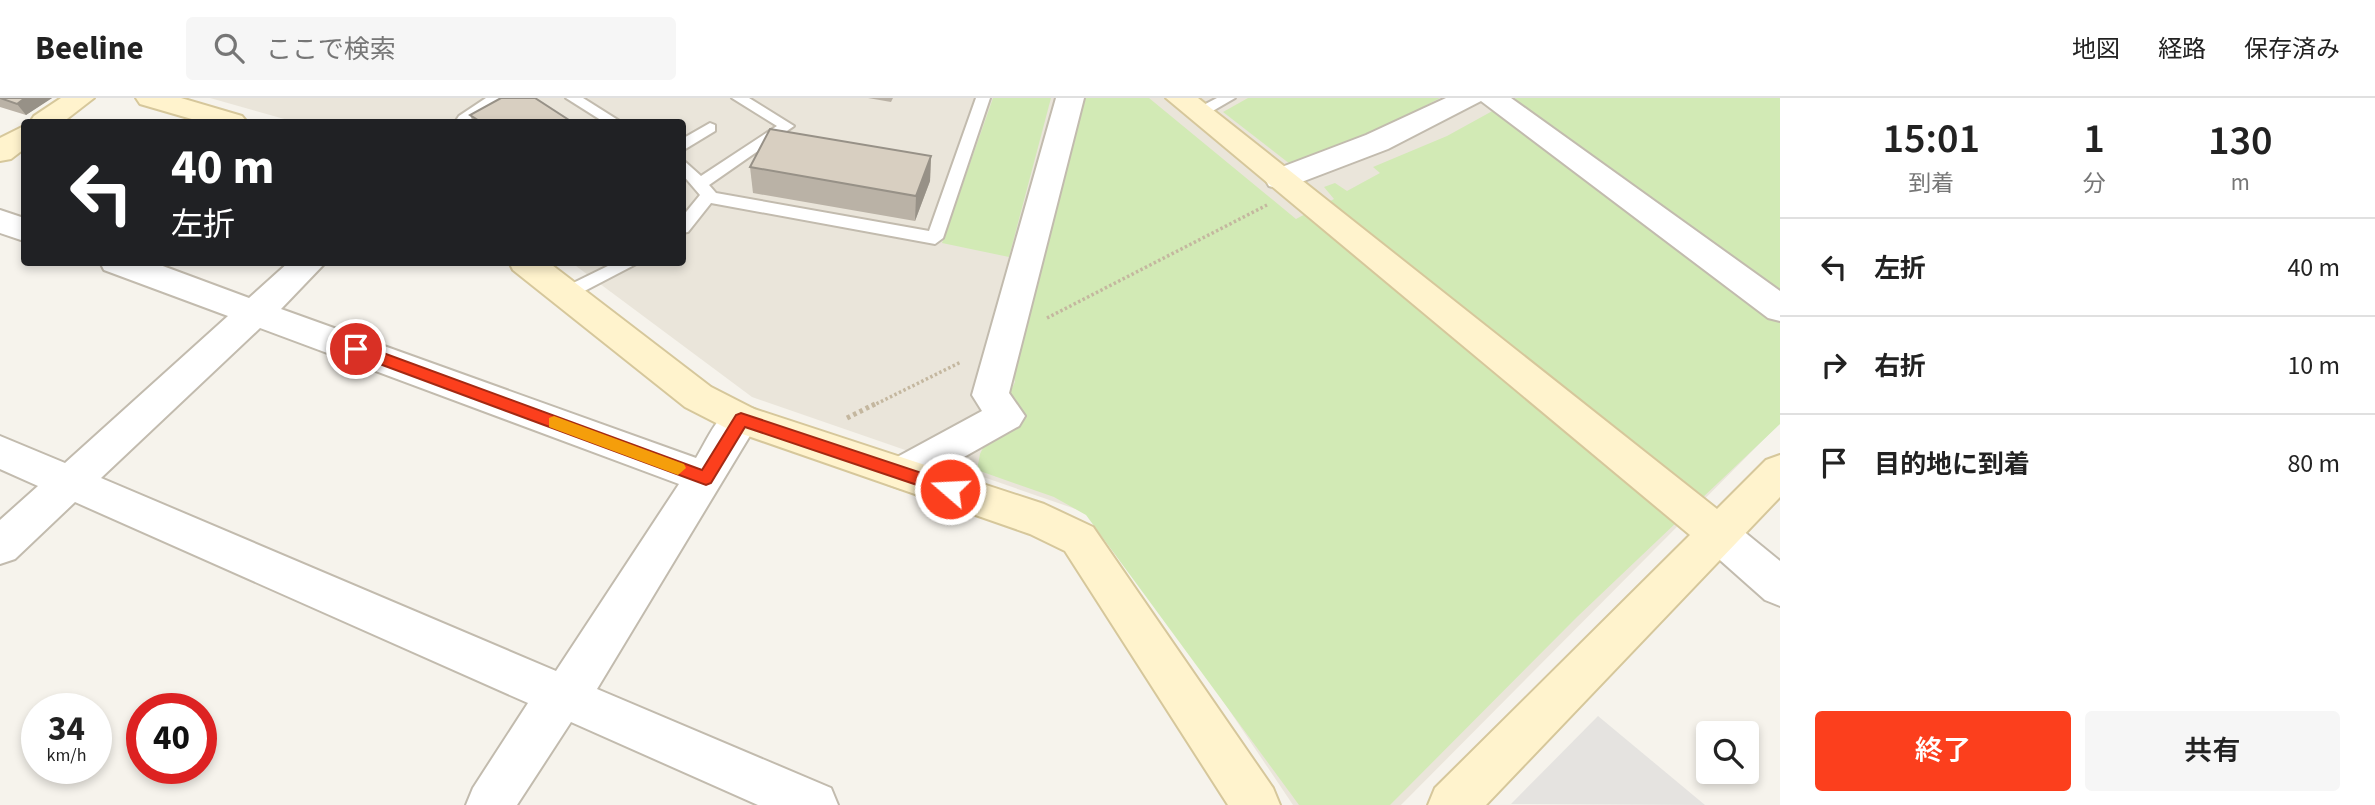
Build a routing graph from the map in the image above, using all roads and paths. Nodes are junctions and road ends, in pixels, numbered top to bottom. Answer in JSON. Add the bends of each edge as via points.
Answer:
{"nodes":[{"id":1,"x":80,"y":98,"type":"edge"},
{"id":2,"x":150,"y":98,"type":"edge"},
{"id":3,"x":505,"y":98,"type":"edge"},
{"id":4,"x":573,"y":98,"type":"edge"},
{"id":5,"x":739,"y":98,"type":"edge"},
{"id":6,"x":983,"y":98,"type":"edge"},
{"id":7,"x":1070,"y":98,"type":"edge"},
{"id":8,"x":1469,"y":98,"type":"edge"},
{"id":9,"x":1493,"y":98,"type":"edge"},
{"id":10,"x":1202,"y":103,"type":"edge"},
{"id":11,"x":48,"y":119,"type":"edge"},
{"id":12,"x":222,"y":119,"type":"edge"},
{"id":13,"x":474,"y":119,"type":"edge"},
{"id":14,"x":609,"y":119,"type":"edge"},
{"id":15,"x":710,"y":128,"type":"dead end"},
{"id":16,"x":21,"y":137,"type":"edge"},
{"id":17,"x":686,"y":143,"type":"edge"},
{"id":18,"x":0,"y":152,"type":"edge"},
{"id":19,"x":686,"y":169,"type":"edge"},
{"id":20,"x":704,"y":190,"type":"junction"},
{"id":21,"x":1275,"y":191,"type":"junction"},
{"id":22,"x":0,"y":221,"type":"edge"},
{"id":23,"x":686,"y":221,"type":"edge"},
{"id":24,"x":21,"y":229,"type":"edge"},
{"id":25,"x":127,"y":266,"type":"edge"},
{"id":26,"x":306,"y":266,"type":"edge"},
{"id":27,"x":530,"y":266,"type":"edge"},
{"id":28,"x":624,"y":266,"type":"edge"},
{"id":29,"x":565,"y":294,"type":"junction"},
{"id":30,"x":1780,"y":309,"type":"edge"},
{"id":31,"x":256,"y":312,"type":"junction"},
{"id":32,"x":1004,"y":340,"type":"junction"},
{"id":33,"x":741,"y":419,"type":"junction"},
{"id":34,"x":839,"y":422,"type":"dead end"},
{"id":35,"x":0,"y":452,"type":"edge"},
{"id":36,"x":1780,"y":471,"type":"edge"},
{"id":37,"x":902,"y":473,"type":"junction"},
{"id":38,"x":706,"y":478,"type":"junction"},
{"id":39,"x":70,"y":482,"type":"junction"},
{"id":40,"x":1717,"y":533,"type":"junction"},
{"id":41,"x":0,"y":546,"type":"edge"},
{"id":42,"x":1780,"y":587,"type":"edge"},
{"id":43,"x":561,"y":696,"type":"junction"},
{"id":44,"x":490,"y":805,"type":"edge"},
{"id":45,"x":814,"y":805,"type":"edge"},
{"id":46,"x":1256,"y":805,"type":"edge"},
{"id":47,"x":1452,"y":805,"type":"edge"}],
"edges":[{"from":1,"to":11,"type":"street"},
{"from":2,"to":12,"type":"street"},
{"from":3,"to":13,"type":"street"},
{"from":4,"to":14,"type":"lane"},
{"from":5,"to":20,"type":"lane","via":[[787,126]]},
{"from":6,"to":20,"type":"lane","via":[[935,238]]},
{"from":7,"to":32,"type":"street"},
{"from":8,"to":21,"type":"street"},
{"from":9,"to":30,"type":"street"},
{"from":10,"to":21,"type":"street"},
{"from":15,"to":17,"type":"lane"},
{"from":16,"to":18,"type":"street"},
{"from":19,"to":20,"type":"lane"},
{"from":20,"to":23,"type":"lane"},
{"from":21,"to":32,"type":"path"},
{"from":21,"to":40,"type":"street"},
{"from":22,"to":24,"type":"street"},
{"from":25,"to":31,"type":"street"},
{"from":26,"to":31,"type":"street"},
{"from":27,"to":29,"type":"street"},
{"from":28,"to":29,"type":"lane"},
{"from":29,"to":33,"type":"street","via":[[698,397]]},
{"from":31,"to":38,"type":"street"},
{"from":31,"to":39,"type":"street"},
{"from":32,"to":34,"type":"path"},
{"from":32,"to":37,"type":"street","via":[[990,395],[1006,416]]},
{"from":33,"to":37,"type":"street"},
{"from":33,"to":38,"type":"street"},
{"from":35,"to":39,"type":"street"},
{"from":36,"to":40,"type":"street"},
{"from":37,"to":46,"type":"street","via":[[1044,521],[1079,539]]},
{"from":38,"to":43,"type":"street","via":[[576,682]]},
{"from":39,"to":41,"type":"street"},
{"from":39,"to":43,"type":"street"},
{"from":40,"to":42,"type":"street"},
{"from":40,"to":47,"type":"street"},
{"from":43,"to":44,"type":"street"},
{"from":43,"to":45,"type":"street"}]}
